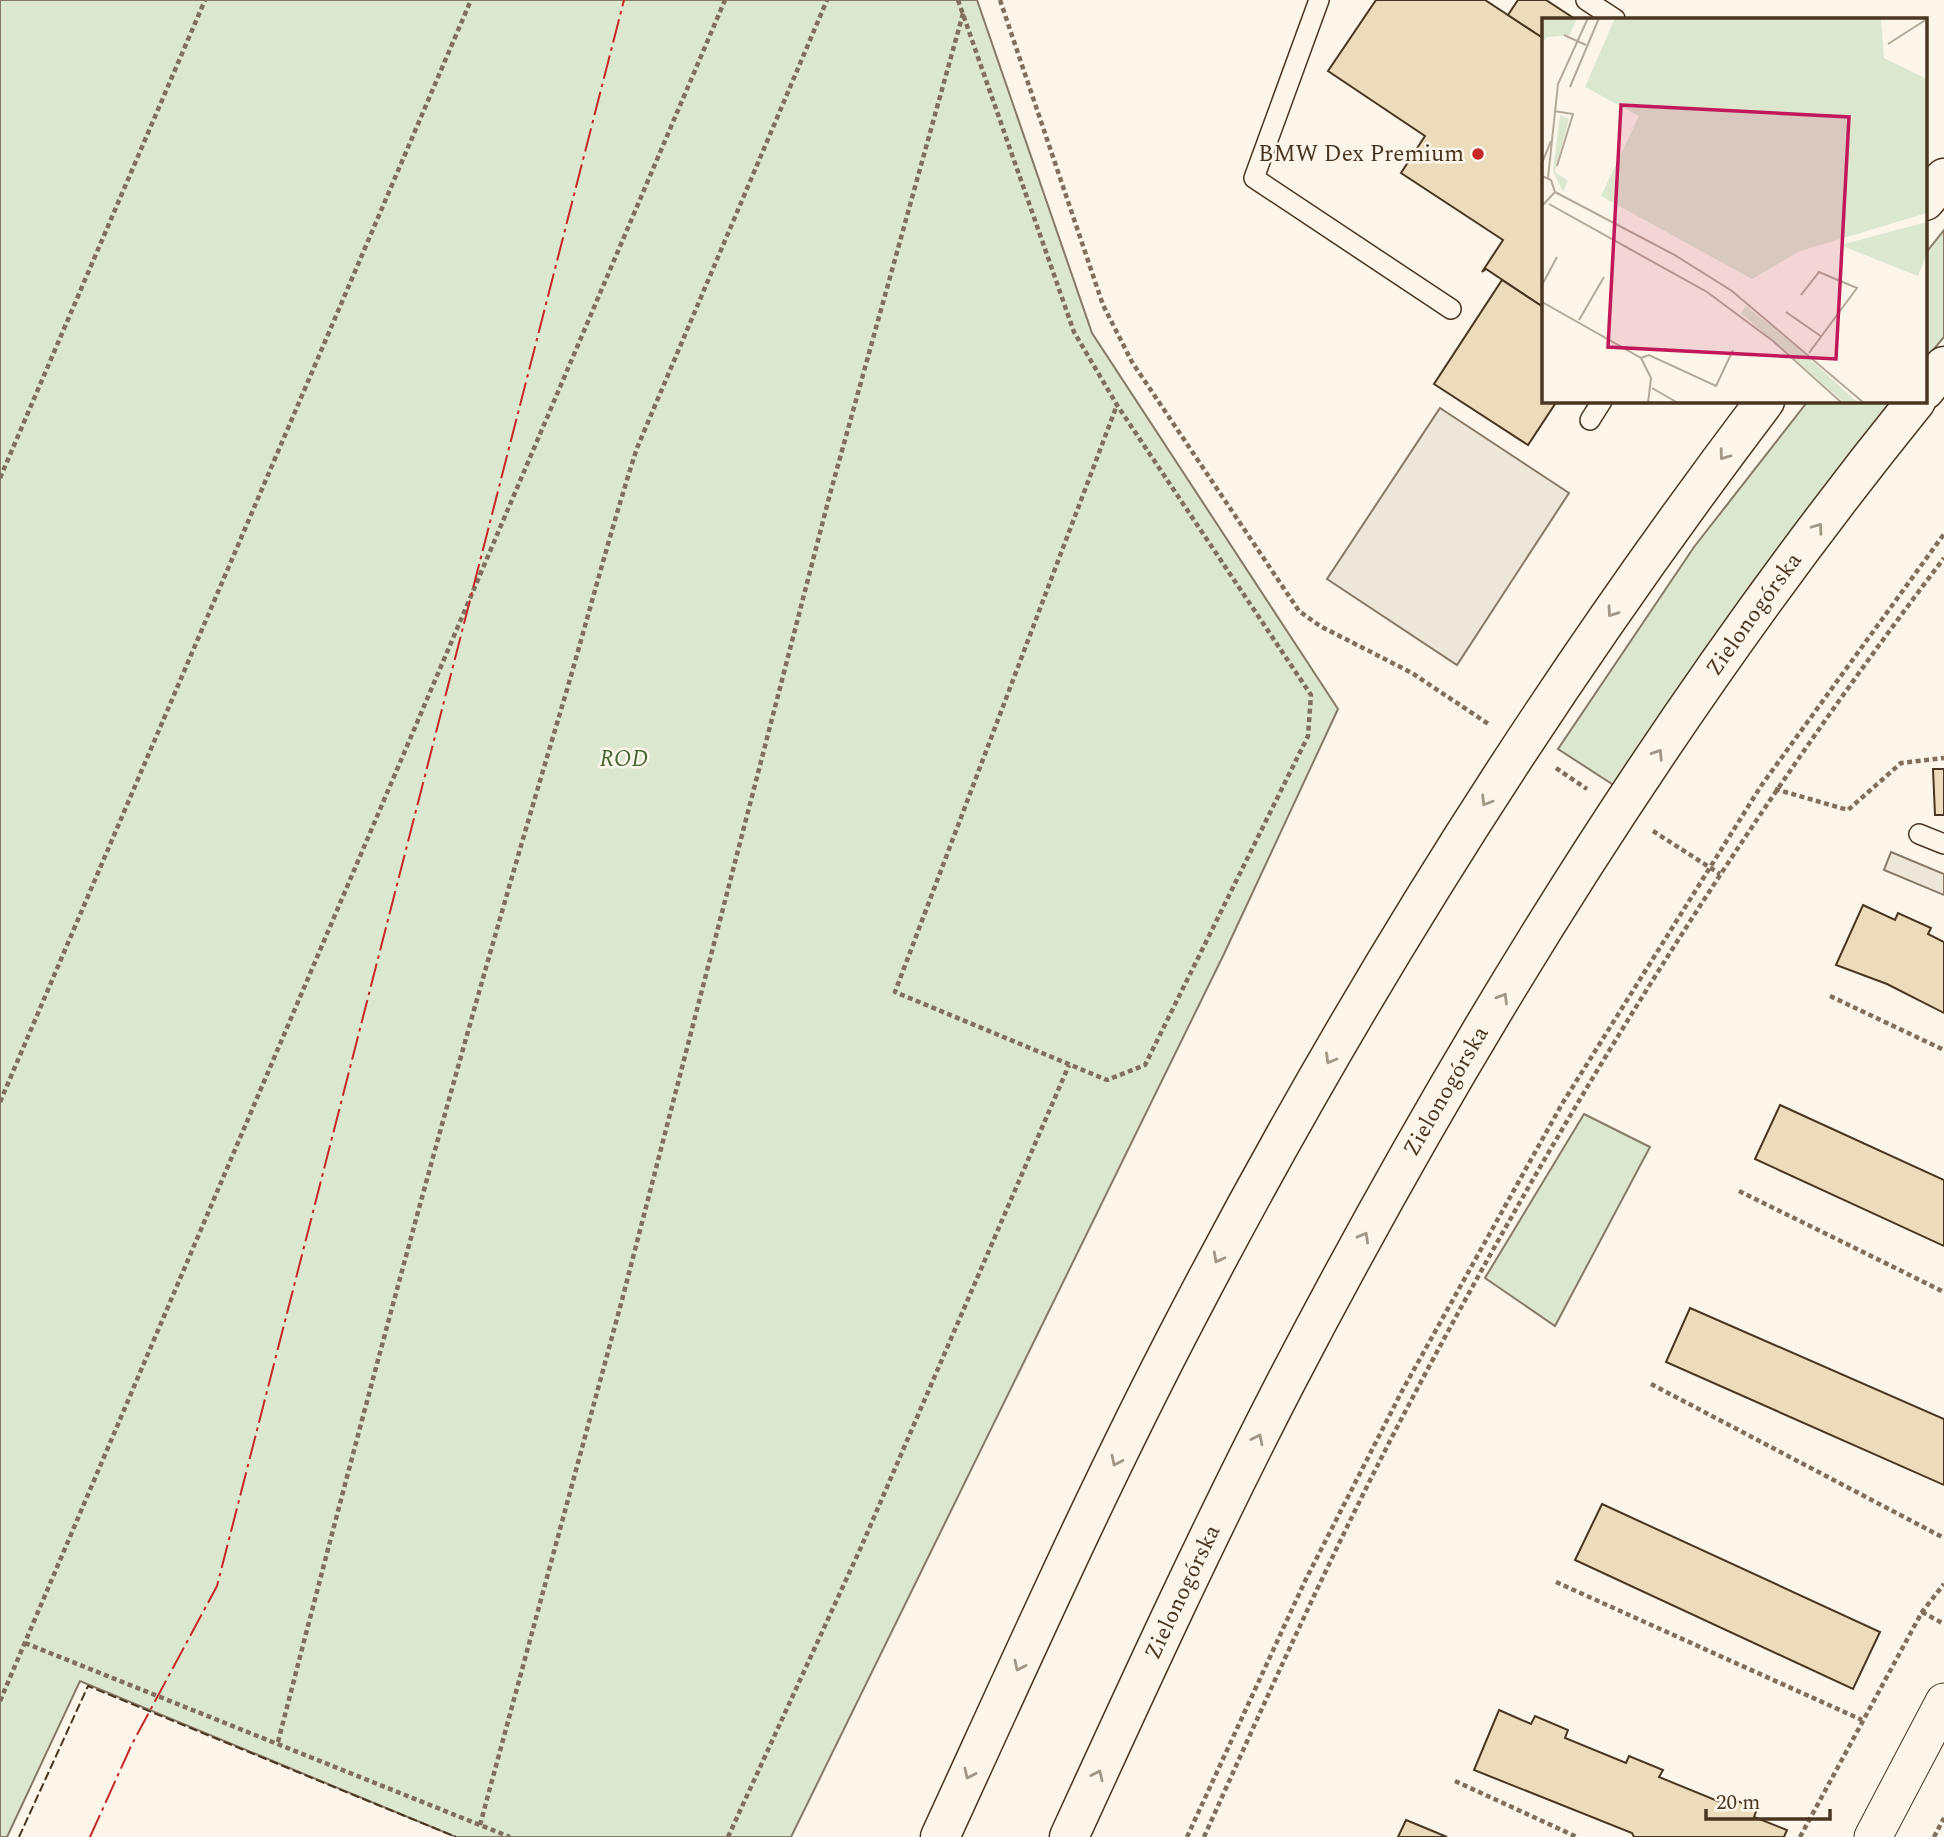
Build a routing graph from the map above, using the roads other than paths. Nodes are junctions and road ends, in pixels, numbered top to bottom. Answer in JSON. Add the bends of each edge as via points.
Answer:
{"nodes":[{"id":1,"x":1319,"y":0,"type":"edge"},
{"id":2,"x":1586,"y":0,"type":"edge"},
{"id":3,"x":1613,"y":18,"type":"edge"},
{"id":4,"x":1944,"y":178,"type":"edge"},
{"id":5,"x":1926,"y":200,"type":"edge"},
{"id":6,"x":1451,"y":309,"type":"dead end"},
{"id":7,"x":1944,"y":366,"type":"edge"},
{"id":8,"x":1926,"y":389,"type":"edge"},
{"id":9,"x":1601,"y":402,"type":"edge"},
{"id":10,"x":1764,"y":402,"type":"edge"},
{"id":11,"x":1915,"y":402,"type":"edge"},
{"id":12,"x":1590,"y":419,"type":"dead end"},
{"id":13,"x":1919,"y":834,"type":"dead end"},
{"id":14,"x":1944,"y":844,"type":"edge"},
{"id":15,"x":1944,"y":1702,"type":"edge"},
{"id":16,"x":940,"y":1837,"type":"edge"},
{"id":17,"x":1069,"y":1837,"type":"edge"},
{"id":18,"x":1873,"y":1837,"type":"edge"}],
"edges":[{"from":1,"to":6,"type":"lane","via":[[1254,178]]},
{"from":2,"to":3,"type":"lane"},
{"from":4,"to":5,"type":"main road"},
{"from":7,"to":8,"type":"main road"},
{"from":9,"to":12,"type":"lane"},
{"from":10,"to":16,"type":"main road","one_way":true,"via":[[1529,734],[1313,1088],[1169,1351]]},
{"from":17,"to":11,"type":"main road","name":"Zielonogórska","one_way":true,"via":[[1284,1386],[1463,1063],[1686,713],[1829,513]]},
{"from":13,"to":14,"type":"lane"},
{"from":15,"to":18,"type":"street"}]}
